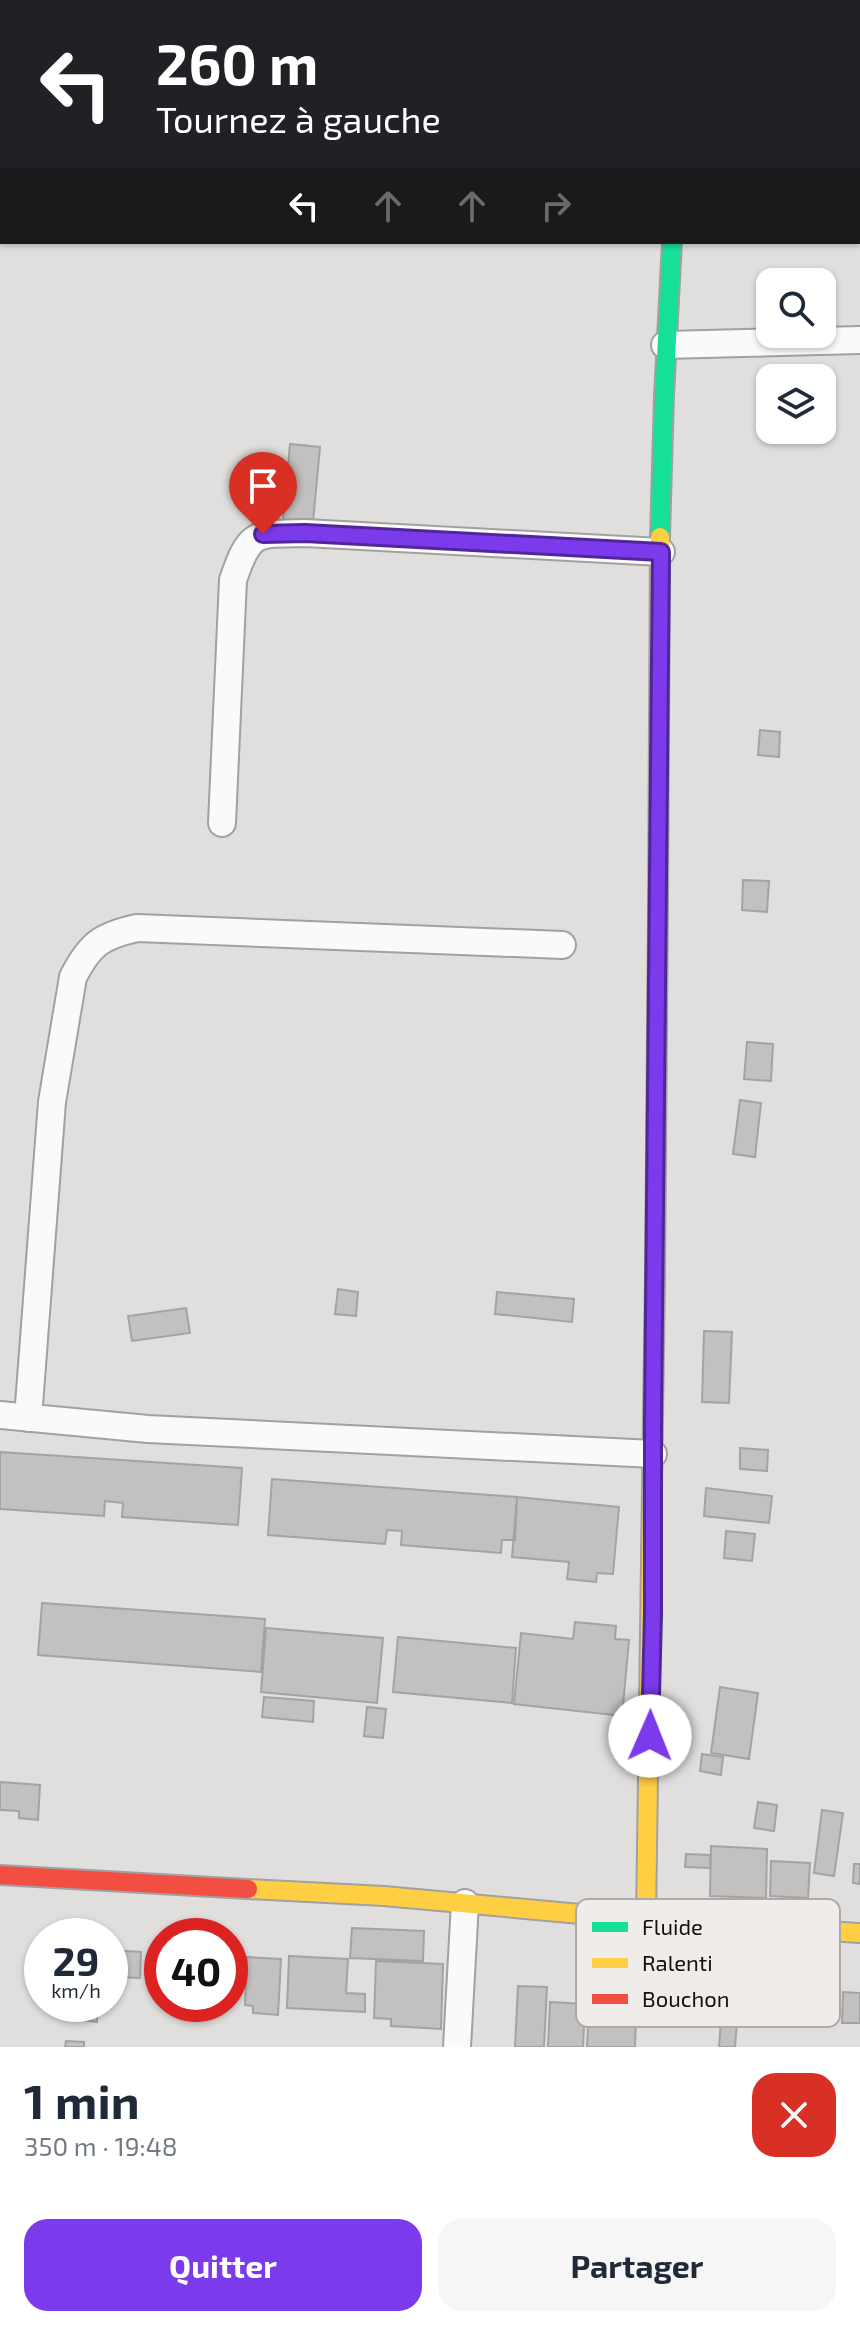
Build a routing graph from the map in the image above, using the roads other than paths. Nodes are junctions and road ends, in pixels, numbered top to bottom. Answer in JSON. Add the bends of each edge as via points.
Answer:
{"nodes":[{"id":1,"x":672,"y":244,"type":"edge"},
{"id":2,"x":860,"y":340,"type":"edge"},
{"id":3,"x":665,"y":345,"type":"junction"},
{"id":4,"x":661,"y":552,"type":"junction"},
{"id":5,"x":222,"y":823,"type":"dead end"},
{"id":6,"x":562,"y":945,"type":"dead end"},
{"id":7,"x":0,"y":1415,"type":"edge"},
{"id":8,"x":28,"y":1418,"type":"junction"},
{"id":9,"x":653,"y":1454,"type":"junction"},
{"id":10,"x":0,"y":1875,"type":"edge"},
{"id":11,"x":646,"y":1899,"type":"edge"},
{"id":12,"x":465,"y":1903,"type":"junction"},
{"id":13,"x":576,"y":1913,"type":"edge"},
{"id":14,"x":840,"y":1932,"type":"edge"},
{"id":15,"x":860,"y":1933,"type":"edge"},
{"id":16,"x":457,"y":2047,"type":"edge"}],
"edges":[{"from":1,"to":3,"type":"street"},
{"from":2,"to":3,"type":"street"},
{"from":3,"to":4,"type":"street"},
{"from":4,"to":5,"type":"street","via":[[305,533],[263,534],[250,541],[233,580]]},
{"from":4,"to":9,"type":"street"},
{"from":6,"to":8,"type":"street","via":[[137,928],[111,934],[93,947],[73,977],[52,1102]]},
{"from":7,"to":8,"type":"street"},
{"from":8,"to":9,"type":"street","via":[[148,1429]]},
{"from":9,"to":11,"type":"street"},
{"from":10,"to":12,"type":"street"},
{"from":12,"to":13,"type":"street"},
{"from":12,"to":16,"type":"street"},
{"from":14,"to":15,"type":"street"}]}
